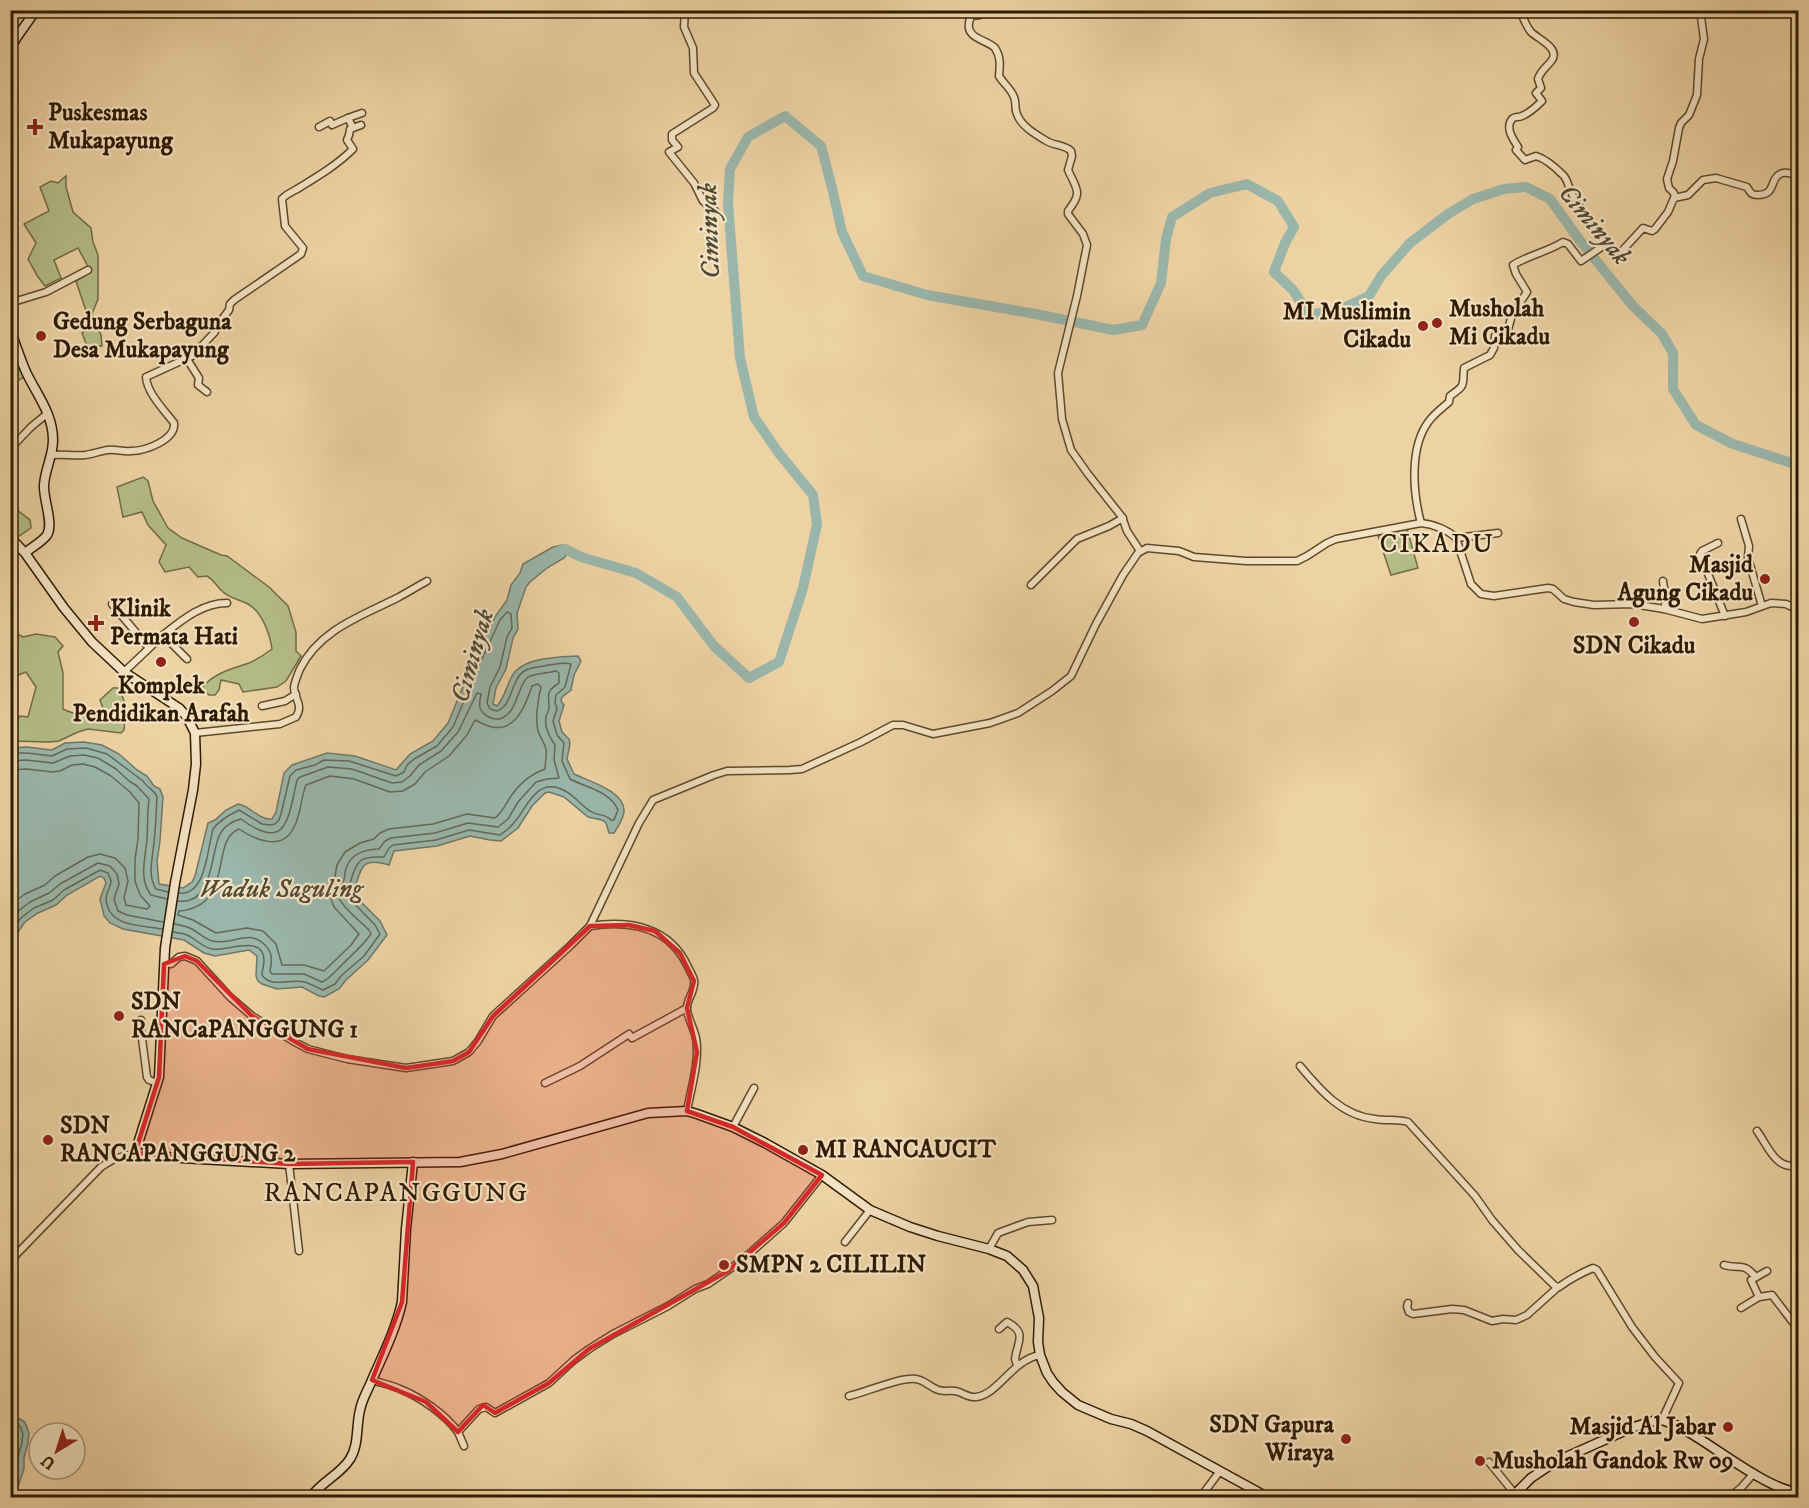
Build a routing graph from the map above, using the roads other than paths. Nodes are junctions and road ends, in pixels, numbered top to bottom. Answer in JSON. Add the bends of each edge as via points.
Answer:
{"nodes":[{"id":1,"x":36,"y":10,"type":"edge"},
{"id":2,"x":685,"y":10,"type":"edge"},
{"id":3,"x":984,"y":10,"type":"edge"},
{"id":4,"x":1520,"y":10,"type":"edge"},
{"id":5,"x":1700,"y":10,"type":"edge"},
{"id":6,"x":974,"y":14,"type":"edge"},
{"id":7,"x":10,"y":49,"type":"edge"},
{"id":8,"x":362,"y":113,"type":"dead end"},
{"id":9,"x":348,"y":118,"type":"junction"},
{"id":10,"x":361,"y":125,"type":"dead end"},
{"id":11,"x":319,"y":128,"type":"dead end"},
{"id":12,"x":352,"y":128,"type":"junction"},
{"id":13,"x":1798,"y":176,"type":"edge"},
{"id":14,"x":1675,"y":198,"type":"junction"},
{"id":15,"x":715,"y":210,"type":"dead end"},
{"id":16,"x":1606,"y":244,"type":"junction"},
{"id":17,"x":88,"y":270,"type":"dead end"},
{"id":18,"x":10,"y":303,"type":"edge"},
{"id":19,"x":11,"y":329,"type":"edge"},
{"id":20,"x":187,"y":360,"type":"junction"},
{"id":21,"x":207,"y":392,"type":"dead end"},
{"id":22,"x":48,"y":413,"type":"junction"},
{"id":23,"x":10,"y":449,"type":"edge"},
{"id":24,"x":52,"y":455,"type":"junction"},
{"id":25,"x":1123,"y":518,"type":"junction"},
{"id":26,"x":1741,"y":519,"type":"dead end"},
{"id":27,"x":1421,"y":523,"type":"junction"},
{"id":28,"x":1498,"y":533,"type":"dead end"},
{"id":29,"x":10,"y":537,"type":"edge"},
{"id":30,"x":1456,"y":538,"type":"junction"},
{"id":31,"x":1718,"y":543,"type":"dead end"},
{"id":32,"x":1140,"y":551,"type":"junction"},
{"id":33,"x":25,"y":553,"type":"junction"},
{"id":34,"x":427,"y":581,"type":"dead end"},
{"id":35,"x":1663,"y":581,"type":"dead end"},
{"id":36,"x":1031,"y":585,"type":"dead end"},
{"id":37,"x":227,"y":603,"type":"dead end"},
{"id":38,"x":112,"y":604,"type":"dead end"},
{"id":39,"x":1762,"y":606,"type":"junction"},
{"id":40,"x":1664,"y":609,"type":"junction"},
{"id":41,"x":1798,"y":610,"type":"edge"},
{"id":42,"x":1725,"y":616,"type":"junction"},
{"id":43,"x":163,"y":634,"type":"junction"},
{"id":44,"x":149,"y":648,"type":"junction"},
{"id":45,"x":188,"y":659,"type":"dead end"},
{"id":46,"x":124,"y":672,"type":"junction"},
{"id":47,"x":296,"y":694,"type":"junction"},
{"id":48,"x":262,"y":706,"type":"dead end"},
{"id":49,"x":195,"y":733,"type":"junction"},
{"id":50,"x":590,"y":927,"type":"junction"},
{"id":51,"x":164,"y":963,"type":"junction"},
{"id":52,"x":687,"y":1008,"type":"junction"},
{"id":53,"x":141,"y":1020,"type":"dead end"},
{"id":54,"x":1300,"y":1066,"type":"dead end"},
{"id":55,"x":158,"y":1083,"type":"junction"},
{"id":56,"x":545,"y":1083,"type":"dead end"},
{"id":57,"x":754,"y":1088,"type":"dead end"},
{"id":58,"x":687,"y":1112,"type":"junction"},
{"id":59,"x":733,"y":1127,"type":"junction"},
{"id":60,"x":1757,"y":1131,"type":"dead end"},
{"id":61,"x":135,"y":1153,"type":"junction"},
{"id":62,"x":413,"y":1162,"type":"junction"},
{"id":63,"x":289,"y":1164,"type":"junction"},
{"id":64,"x":1798,"y":1165,"type":"edge"},
{"id":65,"x":822,"y":1175,"type":"junction"},
{"id":66,"x":870,"y":1210,"type":"junction"},
{"id":67,"x":1052,"y":1220,"type":"dead end"},
{"id":68,"x":845,"y":1242,"type":"dead end"},
{"id":69,"x":989,"y":1250,"type":"junction"},
{"id":70,"x":299,"y":1251,"type":"dead end"},
{"id":71,"x":10,"y":1261,"type":"edge"},
{"id":72,"x":1724,"y":1265,"type":"dead end"},
{"id":73,"x":1767,"y":1270,"type":"dead end"},
{"id":74,"x":1756,"y":1276,"type":"junction"},
{"id":75,"x":1557,"y":1288,"type":"junction"},
{"id":76,"x":1759,"y":1297,"type":"junction"},
{"id":77,"x":1408,"y":1303,"type":"dead end"},
{"id":78,"x":1741,"y":1308,"type":"dead end"},
{"id":79,"x":999,"y":1329,"type":"dead end"},
{"id":80,"x":1798,"y":1329,"type":"edge"},
{"id":81,"x":1040,"y":1355,"type":"junction"},
{"id":82,"x":1017,"y":1365,"type":"junction"},
{"id":83,"x":372,"y":1380,"type":"junction"},
{"id":84,"x":849,"y":1396,"type":"dead end"},
{"id":85,"x":1662,"y":1420,"type":"junction"},
{"id":86,"x":458,"y":1432,"type":"junction"},
{"id":87,"x":464,"y":1446,"type":"dead end"},
{"id":88,"x":1490,"y":1462,"type":"dead end"},
{"id":89,"x":1220,"y":1471,"type":"junction"},
{"id":90,"x":1754,"y":1473,"type":"junction"},
{"id":91,"x":1798,"y":1492,"type":"edge"},
{"id":92,"x":1513,"y":1496,"type":"edge"},
{"id":93,"x":310,"y":1497,"type":"edge"},
{"id":94,"x":1200,"y":1497,"type":"edge"},
{"id":95,"x":1269,"y":1497,"type":"edge"},
{"id":96,"x":1728,"y":1497,"type":"edge"}],
"edges":[{"from":1,"to":7,"type":"main road"},
{"from":2,"to":15,"type":"street","via":[[684,27],[693,48],[694,73],[716,105],[672,134],[678,147],[669,152],[694,183],[702,201]]},
{"from":3,"to":6,"type":"street","via":[[980,15]]},
{"from":4,"to":16,"type":"street","via":[[1529,30],[1550,46],[1553,60],[1538,79],[1542,88],[1536,93],[1542,101],[1512,119],[1511,137],[1526,160],[1545,158],[1564,176],[1579,206]]},
{"from":5,"to":14,"type":"street","via":[[1704,39],[1696,95],[1689,116],[1679,128],[1667,179]]},
{"from":6,"to":25,"type":"street","via":[[970,31],[996,50],[1001,64],[999,76],[1013,94],[1020,119],[1050,143],[1071,151],[1068,170],[1078,194],[1068,214],[1087,245],[1058,374],[1062,419],[1071,450]]},
{"from":8,"to":9,"type":"street"},
{"from":9,"to":11,"type":"street","via":[[332,125],[330,121]]},
{"from":9,"to":12,"type":"street"},
{"from":10,"to":12,"type":"street"},
{"from":12,"to":20,"type":"street","via":[[346,140],[353,149],[282,199],[285,226],[303,248],[301,254],[234,300],[214,333]]},
{"from":13,"to":14,"type":"street","via":[[1780,173],[1771,189],[1756,195],[1747,187],[1710,178],[1688,195]]},
{"from":14,"to":16,"type":"street","via":[[1652,231],[1643,228],[1618,253]]},
{"from":16,"to":27,"type":"street","via":[[1583,261],[1566,242],[1514,265],[1527,292],[1512,315],[1507,333],[1495,336],[1494,348],[1487,358],[1464,368],[1463,385],[1431,418],[1419,440],[1415,494]]},
{"from":17,"to":18,"type":"street","via":[[46,292]]},
{"from":19,"to":22,"type":"main road","via":[[27,374]]},
{"from":20,"to":21,"type":"street","via":[[199,378],[198,384]]},
{"from":20,"to":24,"type":"street","via":[[146,378],[149,389],[174,423],[172,434],[132,452]]},
{"from":22,"to":23,"type":"street"},
{"from":22,"to":24,"type":"main road","via":[[53,428]]},
{"from":24,"to":33,"type":"main road","via":[[44,485],[48,532]]},
{"from":25,"to":32,"type":"street"},
{"from":25,"to":36,"type":"street","via":[[1077,539]]},
{"from":26,"to":39,"type":"street"},
{"from":27,"to":30,"type":"street"},
{"from":27,"to":32,"type":"street","via":[[1336,539],[1297,561],[1194,557],[1154,548]]},
{"from":28,"to":30,"type":"street"},
{"from":29,"to":33,"type":"main road"},
{"from":30,"to":40,"type":"street","via":[[1471,584],[1481,594],[1494,596],[1548,588],[1574,602],[1633,603]]},
{"from":31,"to":42,"type":"street","via":[[1700,554]]},
{"from":32,"to":50,"type":"street","via":[[1108,602],[1075,670],[1066,681],[1026,708],[990,723],[933,734],[892,725],[797,770],[737,770],[714,775],[653,800]]},
{"from":33,"to":46,"type":"main road","via":[[92,642]]},
{"from":34,"to":47,"type":"street","via":[[332,631],[306,658],[294,687]]},
{"from":35,"to":40,"type":"street"},
{"from":37,"to":43,"type":"street","via":[[190,615]]},
{"from":38,"to":44,"type":"street"},
{"from":39,"to":41,"type":"street","via":[[1778,603]]},
{"from":39,"to":42,"type":"street"},
{"from":40,"to":42,"type":"street","via":[[1702,619]]},
{"from":43,"to":44,"type":"street"},
{"from":43,"to":45,"type":"street"},
{"from":44,"to":46,"type":"street"},
{"from":46,"to":49,"type":"main road","via":[[179,708]]},
{"from":47,"to":48,"type":"street"},
{"from":47,"to":49,"type":"street","via":[[300,709],[289,722]]},
{"from":49,"to":51,"type":"main road","via":[[193,789]]},
{"from":50,"to":51,"type":"street","via":[[493,1016],[469,1052],[453,1061],[406,1068],[308,1048],[252,1016],[196,961],[185,956],[171,964]]},
{"from":50,"to":52,"type":"street","via":[[629,926],[655,931],[666,938],[685,960],[694,981]]},
{"from":51,"to":55,"type":"main road"},
{"from":52,"to":56,"type":"street","via":[[632,1038],[629,1034]]},
{"from":52,"to":58,"type":"street","via":[[697,1052]]},
{"from":53,"to":55,"type":"street","via":[[147,1077]]},
{"from":54,"to":75,"type":"street","via":[[1326,1095],[1345,1108],[1376,1119],[1408,1122],[1518,1250]]},
{"from":55,"to":61,"type":"main road"},
{"from":57,"to":59,"type":"street"},
{"from":58,"to":59,"type":"main road"},
{"from":58,"to":62,"type":"main road","via":[[648,1113],[474,1159]]},
{"from":59,"to":65,"type":"main road"},
{"from":60,"to":64,"type":"street","via":[[1779,1162],[1785,1166]]},
{"from":61,"to":63,"type":"main road"},
{"from":61,"to":71,"type":"street","via":[[101,1167]]},
{"from":62,"to":63,"type":"main road"},
{"from":62,"to":83,"type":"main road","via":[[402,1302]]},
{"from":63,"to":70,"type":"street"},
{"from":65,"to":66,"type":"main road"},
{"from":65,"to":86,"type":"street","via":[[784,1223],[728,1271],[595,1345],[532,1393],[495,1413],[480,1408]]},
{"from":66,"to":68,"type":"street"},
{"from":66,"to":69,"type":"main road"},
{"from":67,"to":69,"type":"street","via":[[1028,1222],[998,1233]]},
{"from":69,"to":81,"type":"main road","via":[[1007,1256],[1029,1276],[1039,1318]]},
{"from":72,"to":74,"type":"street","via":[[1747,1267]]},
{"from":73,"to":74,"type":"street"},
{"from":74,"to":76,"type":"street","via":[[1751,1281]]},
{"from":75,"to":77,"type":"street","via":[[1516,1320],[1492,1322],[1452,1309],[1413,1314]]},
{"from":75,"to":85,"type":"street","via":[[1589,1269],[1597,1270],[1638,1335],[1679,1383]]},
{"from":76,"to":78,"type":"street"},
{"from":76,"to":80,"type":"street","via":[[1772,1295]]},
{"from":79,"to":82,"type":"street","via":[[1007,1322],[1017,1329]]},
{"from":81,"to":82,"type":"street"},
{"from":81,"to":89,"type":"main road","via":[[1053,1382],[1078,1405],[1147,1431]]},
{"from":82,"to":84,"type":"street","via":[[978,1397],[937,1390],[915,1379]]},
{"from":83,"to":86,"type":"street","via":[[426,1402]]},
{"from":83,"to":93,"type":"main road","via":[[360,1409],[351,1458]]},
{"from":85,"to":90,"type":"main road","via":[[1685,1429]]},
{"from":85,"to":92,"type":"main road","via":[[1631,1428],[1563,1458]]},
{"from":86,"to":87,"type":"street"},
{"from":88,"to":92,"type":"street"},
{"from":89,"to":94,"type":"street"},
{"from":89,"to":95,"type":"main road"},
{"from":90,"to":91,"type":"main road"},
{"from":90,"to":96,"type":"street"}]}
